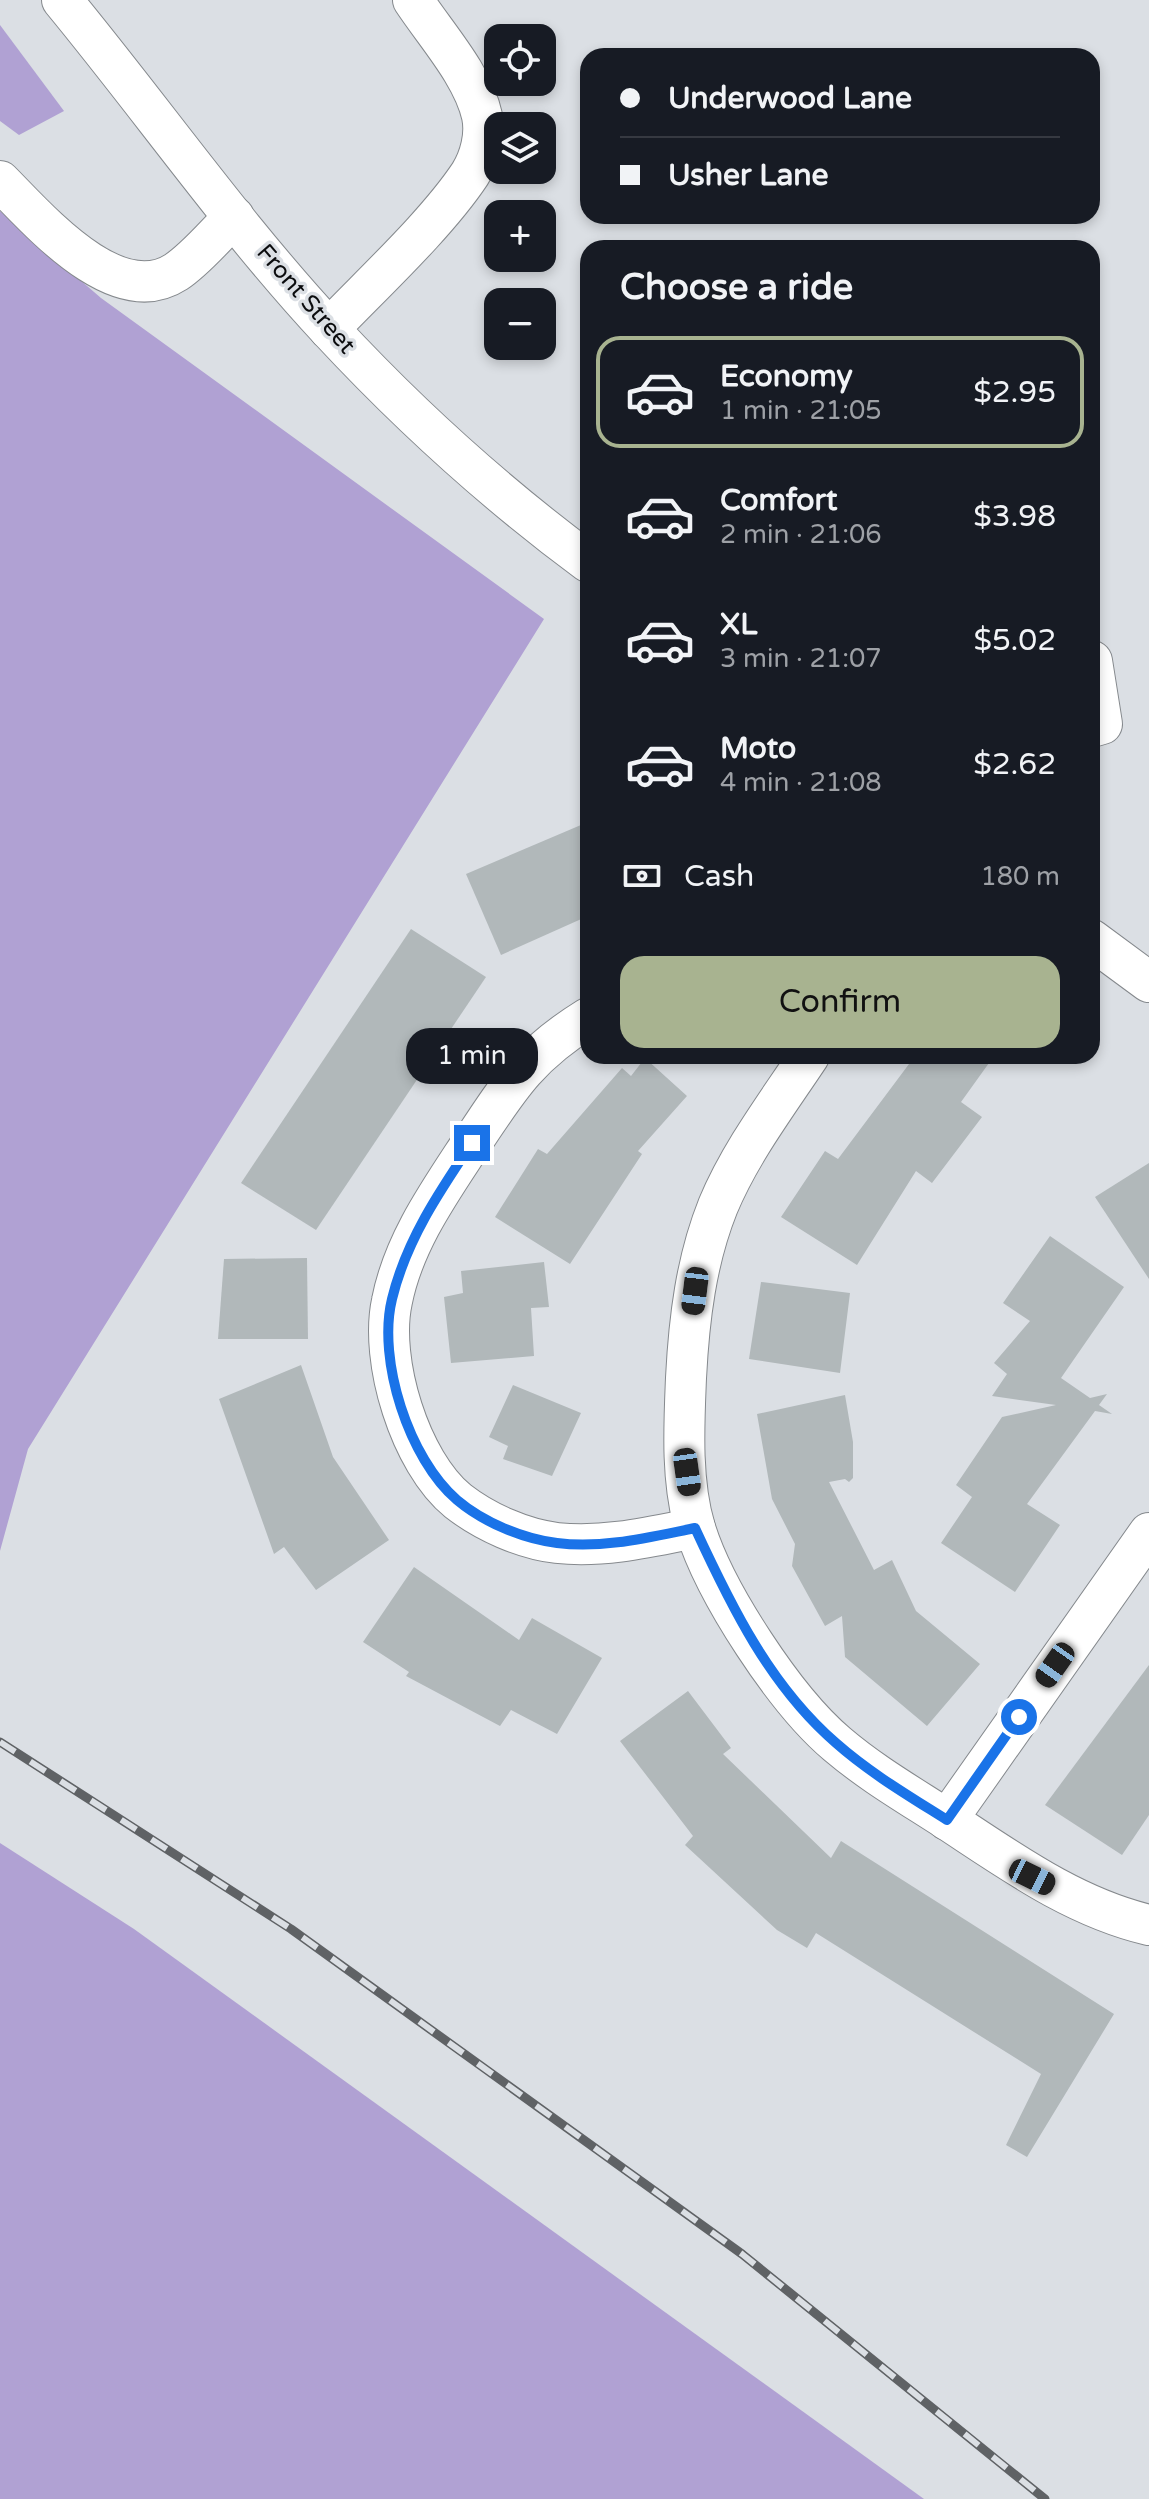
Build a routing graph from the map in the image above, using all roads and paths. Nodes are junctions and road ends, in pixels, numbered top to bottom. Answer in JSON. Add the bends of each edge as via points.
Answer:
{"nodes":[{"id":1,"x":62,"y":0,"type":"edge"},
{"id":2,"x":413,"y":0,"type":"edge"},
{"id":3,"x":0,"y":181,"type":"edge"},
{"id":4,"x":234,"y":217,"type":"junction"},
{"id":5,"x":329,"y":329,"type":"junction"},
{"id":6,"x":580,"y":556,"type":"edge"},
{"id":7,"x":1100,"y":946,"type":"edge"},
{"id":8,"x":1149,"y":982,"type":"edge"},
{"id":9,"x":580,"y":1023,"type":"edge"},
{"id":10,"x":804,"y":1064,"type":"edge"},
{"id":11,"x":1147,"y":1524,"type":"edge"},
{"id":12,"x":695,"y":1528,"type":"junction"},
{"id":13,"x":947,"y":1820,"type":"junction"},
{"id":14,"x":1149,"y":1925,"type":"edge"}],
"edges":[{"from":1,"to":4,"type":"street","name":"Front Street"},
{"from":2,"to":5,"type":"street","via":[[471,88],[482,116],[483,142],[471,172],[450,200]]},
{"from":3,"to":4,"type":"street","via":[[62,243],[118,277],[147,284],[176,272]]},
{"from":4,"to":5,"type":"street","name":"Front Street"},
{"from":5,"to":6,"type":"street","name":"Front Street","via":[[486,481]]},
{"from":7,"to":8,"type":"street"},
{"from":9,"to":12,"type":"street","via":[[522,1068],[438,1193],[406,1252],[391,1302],[388,1348],[401,1409],[423,1456],[456,1500],[502,1528],[556,1543],[612,1544]]},
{"from":10,"to":12,"type":"street","via":[[719,1204],[698,1265],[684,1424]]},
{"from":11,"to":13,"type":"street"},
{"from":12,"to":13,"type":"street","via":[[727,1598],[791,1695],[834,1742]]},
{"from":13,"to":14,"type":"street","via":[[1032,1877]]}]}
